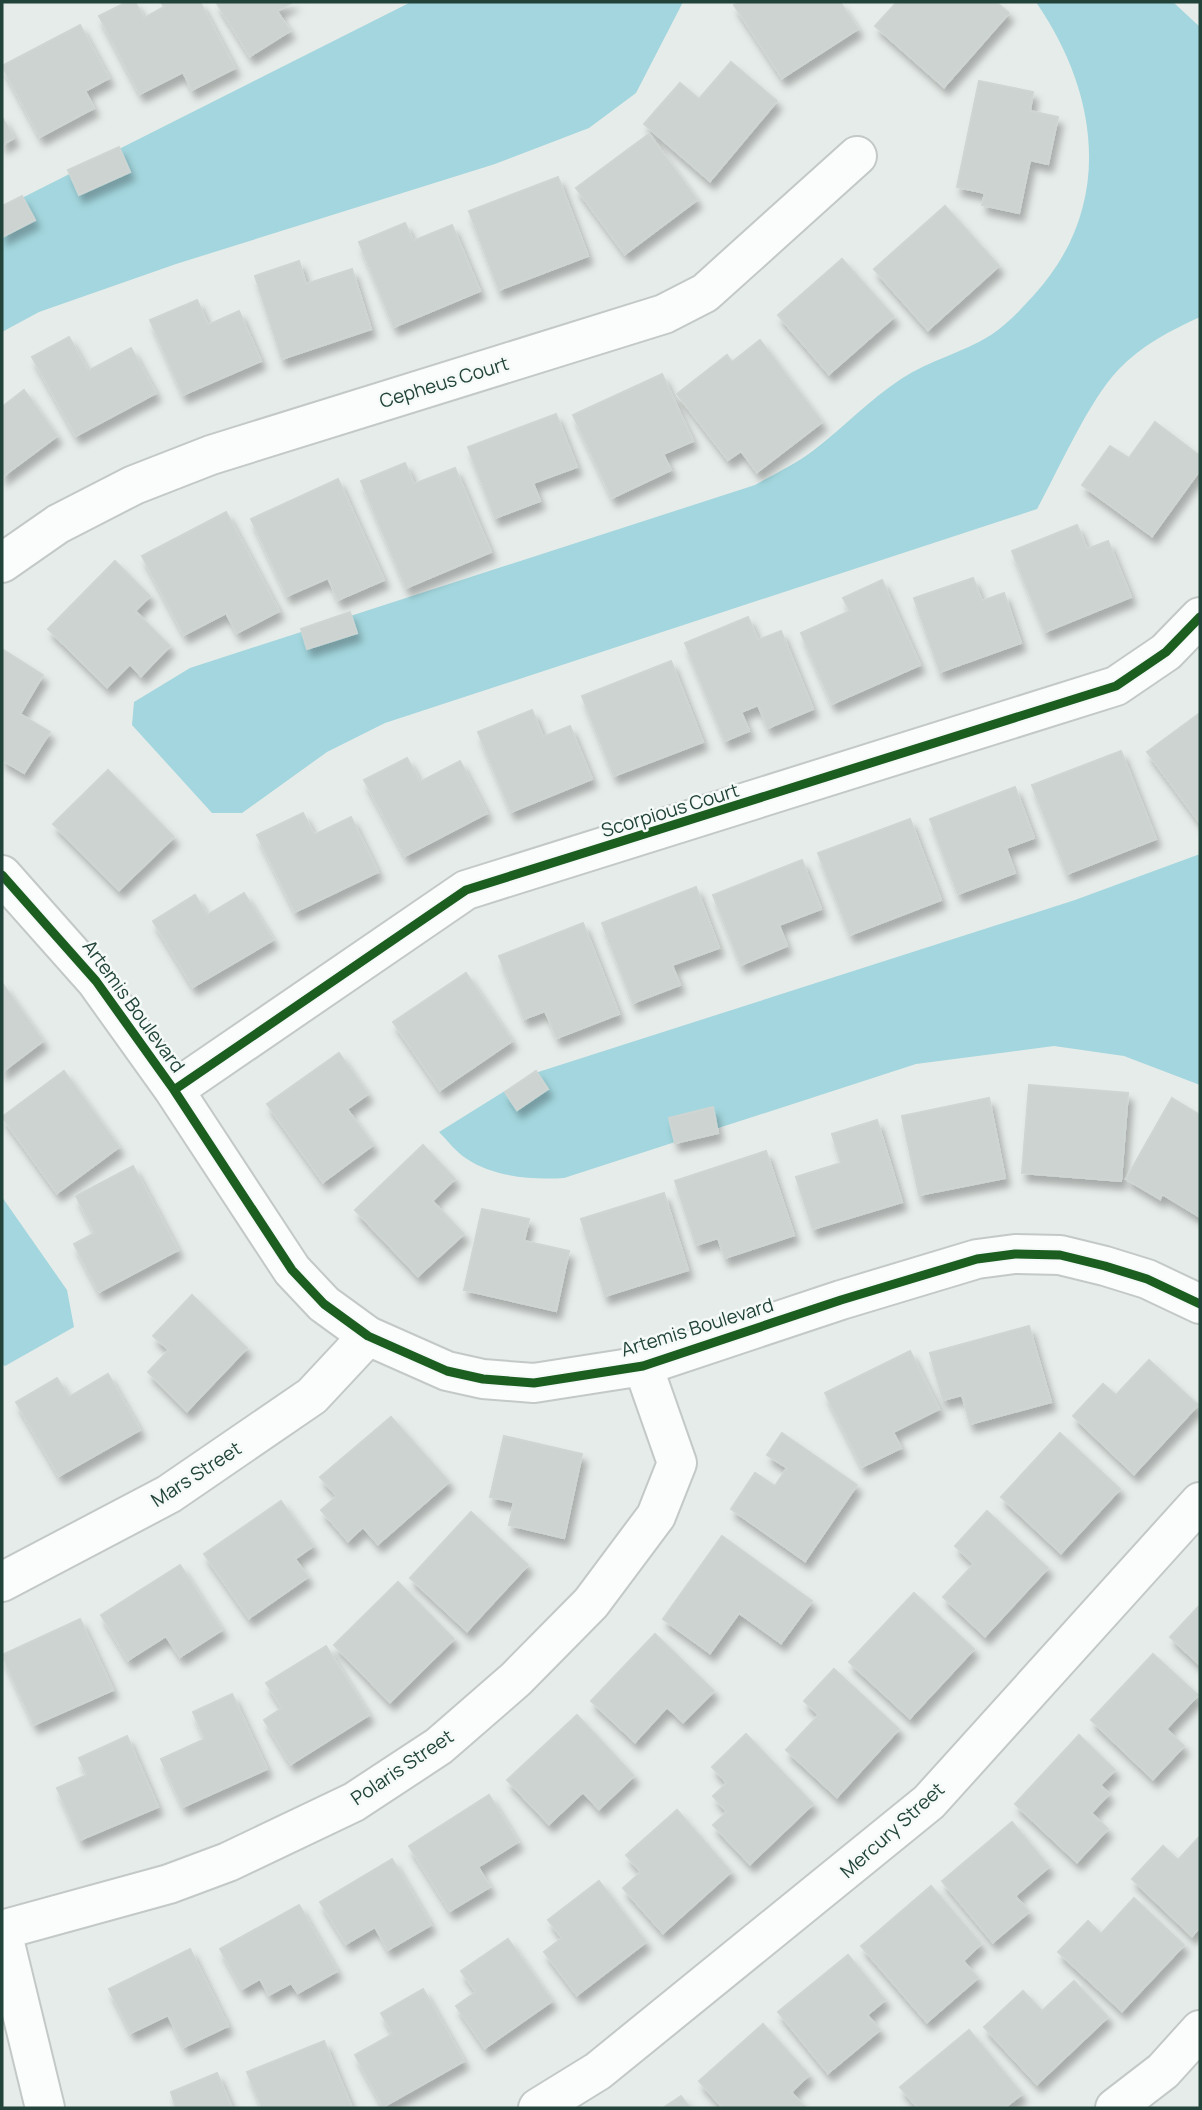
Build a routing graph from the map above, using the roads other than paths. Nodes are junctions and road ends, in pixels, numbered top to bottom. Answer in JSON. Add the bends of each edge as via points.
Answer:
{"nodes":[{"id":1,"x":857,"y":156,"type":"dead end"},
{"id":2,"x":2,"y":563,"type":"edge"},
{"id":3,"x":1200,"y":617,"type":"edge"},
{"id":4,"x":2,"y":875,"type":"edge"},
{"id":5,"x":174,"y":1090,"type":"junction"},
{"id":6,"x":1200,"y":1304,"type":"edge"},
{"id":7,"x":368,"y":1336,"type":"junction"},
{"id":8,"x":643,"y":1366,"type":"junction"},
{"id":9,"x":1200,"y":1502,"type":"edge"},
{"id":10,"x":2,"y":1582,"type":"edge"},
{"id":11,"x":2,"y":1931,"type":"edge"},
{"id":12,"x":1200,"y":2030,"type":"edge"},
{"id":13,"x":45,"y":2108,"type":"edge"},
{"id":14,"x":538,"y":2108,"type":"edge"},
{"id":15,"x":1115,"y":2108,"type":"edge"}],
"edges":[{"from":1,"to":2,"type":"street","name":"Cepheus Court","via":[[705,293],[664,314],[211,455],[134,485],[58,524]]},
{"from":3,"to":5,"type":"street","name":"Scorpious Court","via":[[1166,652],[1116,686],[466,890]]},
{"from":4,"to":5,"type":"street","name":"Artemis Boulevard","via":[[80,961]]},
{"from":5,"to":7,"type":"street","name":"Artemis Boulevard","via":[[292,1270],[324,1304]]},
{"from":6,"to":8,"type":"street","name":"Artemis Boulevard","via":[[1147,1279],[1105,1266],[1060,1255],[1014,1254],[977,1259],[841,1300]]},
{"from":7,"to":8,"type":"street","name":"Artemis Boulevard","via":[[447,1371],[482,1379],[534,1383]]},
{"from":7,"to":10,"type":"street","name":"Mars Street","via":[[312,1396],[169,1494]]},
{"from":8,"to":11,"type":"street","name":"Polaris Street","via":[[677,1463],[656,1516],[591,1603],[516,1679],[439,1746],[354,1802],[180,1880]]},
{"from":9,"to":14,"type":"street","name":"Mercury Street","via":[[929,1802],[598,2071]]},
{"from":11,"to":13,"type":"street"},
{"from":12,"to":15,"type":"street","via":[[1163,2071]]}]}
